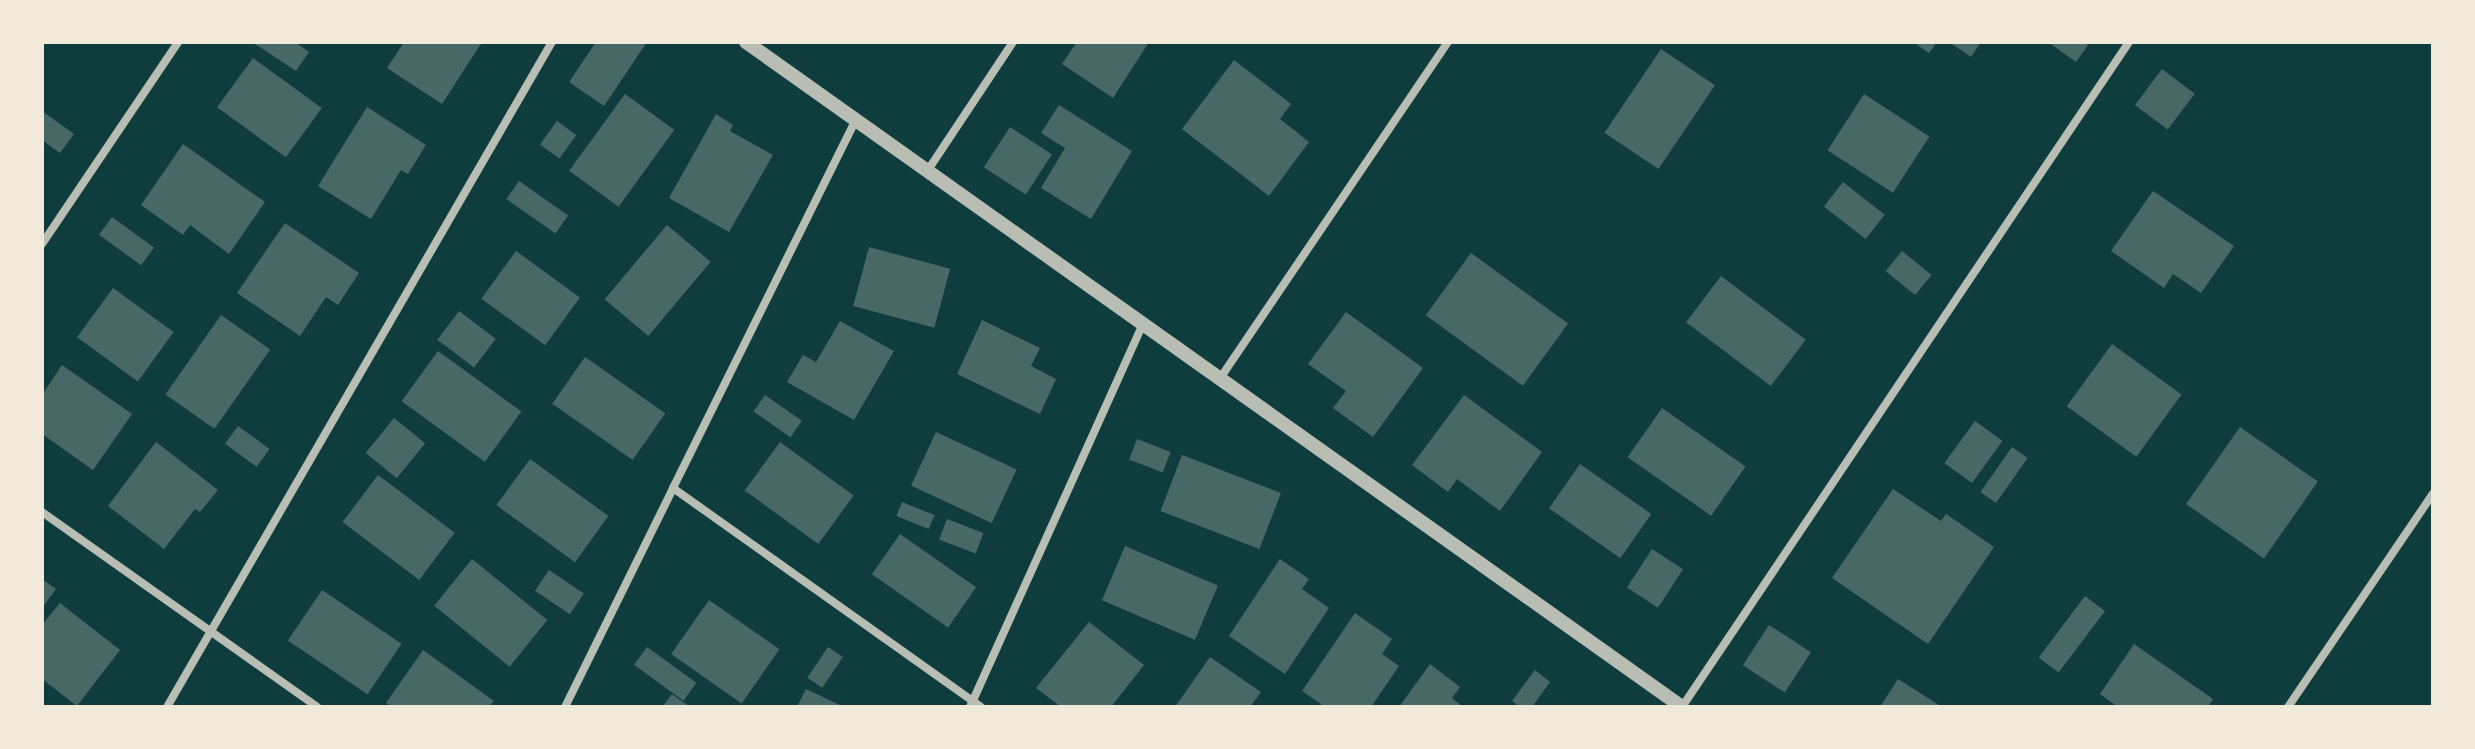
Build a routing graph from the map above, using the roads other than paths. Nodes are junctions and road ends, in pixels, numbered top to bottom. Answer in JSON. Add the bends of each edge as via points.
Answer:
{"nodes":[{"id":1,"x":178,"y":42,"type":"edge"},
{"id":2,"x":552,"y":42,"type":"edge"},
{"id":3,"x":746,"y":42,"type":"edge"},
{"id":4,"x":1013,"y":42,"type":"edge"},
{"id":5,"x":1448,"y":42,"type":"edge"},
{"id":6,"x":2129,"y":42,"type":"edge"},
{"id":7,"x":856,"y":119,"type":"junction"},
{"id":8,"x":928,"y":170,"type":"junction"},
{"id":9,"x":42,"y":244,"type":"edge"},
{"id":10,"x":1143,"y":324,"type":"junction"},
{"id":11,"x":1221,"y":377,"type":"junction"},
{"id":12,"x":673,"y":488,"type":"junction"},
{"id":13,"x":2433,"y":494,"type":"edge"},
{"id":14,"x":42,"y":512,"type":"edge"},
{"id":15,"x":211,"y":633,"type":"junction"},
{"id":16,"x":971,"y":704,"type":"edge"},
{"id":17,"x":167,"y":707,"type":"edge"},
{"id":18,"x":317,"y":707,"type":"edge"},
{"id":19,"x":565,"y":707,"type":"edge"},
{"id":20,"x":981,"y":707,"type":"edge"},
{"id":21,"x":1682,"y":707,"type":"edge"},
{"id":22,"x":2288,"y":707,"type":"edge"}],
"edges":[{"from":1,"to":9,"type":"street"},
{"from":2,"to":15,"type":"street"},
{"from":3,"to":7,"type":"street"},
{"from":4,"to":8,"type":"street"},
{"from":5,"to":11,"type":"street"},
{"from":6,"to":21,"type":"street"},
{"from":7,"to":8,"type":"street"},
{"from":7,"to":12,"type":"street"},
{"from":8,"to":10,"type":"street"},
{"from":10,"to":11,"type":"street"},
{"from":10,"to":16,"type":"street"},
{"from":11,"to":21,"type":"street"},
{"from":12,"to":16,"type":"street"},
{"from":12,"to":19,"type":"street"},
{"from":13,"to":22,"type":"street"},
{"from":14,"to":15,"type":"street"},
{"from":15,"to":17,"type":"street"},
{"from":15,"to":18,"type":"street"},
{"from":16,"to":20,"type":"street"}]}
